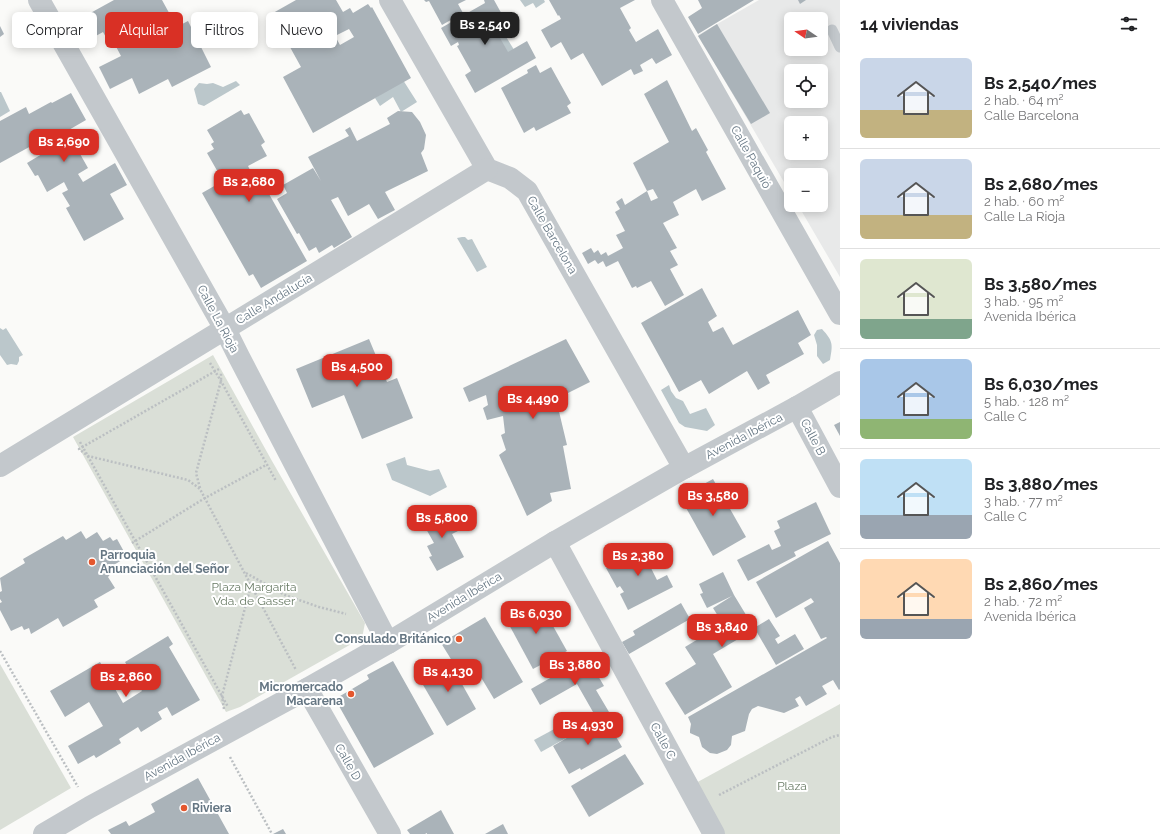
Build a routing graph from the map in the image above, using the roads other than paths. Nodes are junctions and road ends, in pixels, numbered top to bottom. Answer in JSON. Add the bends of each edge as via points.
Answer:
{"nodes":[{"id":1,"x":38,"y":0,"type":"edge"},
{"id":2,"x":390,"y":0,"type":"edge"},
{"id":3,"x":662,"y":0,"type":"edge"},
{"id":4,"x":832,"y":30,"type":"dead end"},
{"id":5,"x":840,"y":47,"type":"edge"},
{"id":6,"x":487,"y":169,"type":"junction"},
{"id":7,"x":840,"y":314,"type":"edge"},
{"id":8,"x":225,"y":329,"type":"junction"},
{"id":9,"x":840,"y":382,"type":"edge"},
{"id":10,"x":797,"y":407,"type":"junction"},
{"id":11,"x":0,"y":466,"type":"edge"},
{"id":12,"x":684,"y":468,"type":"junction"},
{"id":13,"x":840,"y":487,"type":"edge"},
{"id":14,"x":555,"y":542,"type":"junction"},
{"id":15,"x":388,"y":643,"type":"junction"},
{"id":16,"x":307,"y":689,"type":"junction"},
{"id":17,"x":54,"y":832,"type":"edge"},
{"id":18,"x":390,"y":834,"type":"edge"},
{"id":19,"x":714,"y":834,"type":"edge"}],
"edges":[{"from":1,"to":8,"type":"street","name":"Calle La Rioja"},
{"from":2,"to":6,"type":"street"},
{"from":3,"to":7,"type":"street","name":"Calle Paquió"},
{"from":4,"to":5,"type":"lane"},
{"from":6,"to":8,"type":"street","name":"Calle Andalucía"},
{"from":6,"to":12,"type":"street","name":"Calle Barcelona","via":[[510,178],[527,191]]},
{"from":8,"to":11,"type":"street","name":"Calle Andalucía"},
{"from":8,"to":15,"type":"street","name":"Calle La Rioja"},
{"from":9,"to":10,"type":"street","name":"Avenida Ibérica"},
{"from":10,"to":12,"type":"street","name":"Avenida Ibérica"},
{"from":10,"to":13,"type":"street","name":"Calle B"},
{"from":12,"to":14,"type":"street","name":"Avenida Ibérica"},
{"from":14,"to":15,"type":"street","name":"Avenida Ibérica"},
{"from":14,"to":19,"type":"street","name":"Calle C"},
{"from":15,"to":16,"type":"street","name":"Avenida Ibérica"},
{"from":16,"to":17,"type":"street","name":"Avenida Ibérica","via":[[90,807]]},
{"from":16,"to":18,"type":"street","name":"Calle D"}]}
